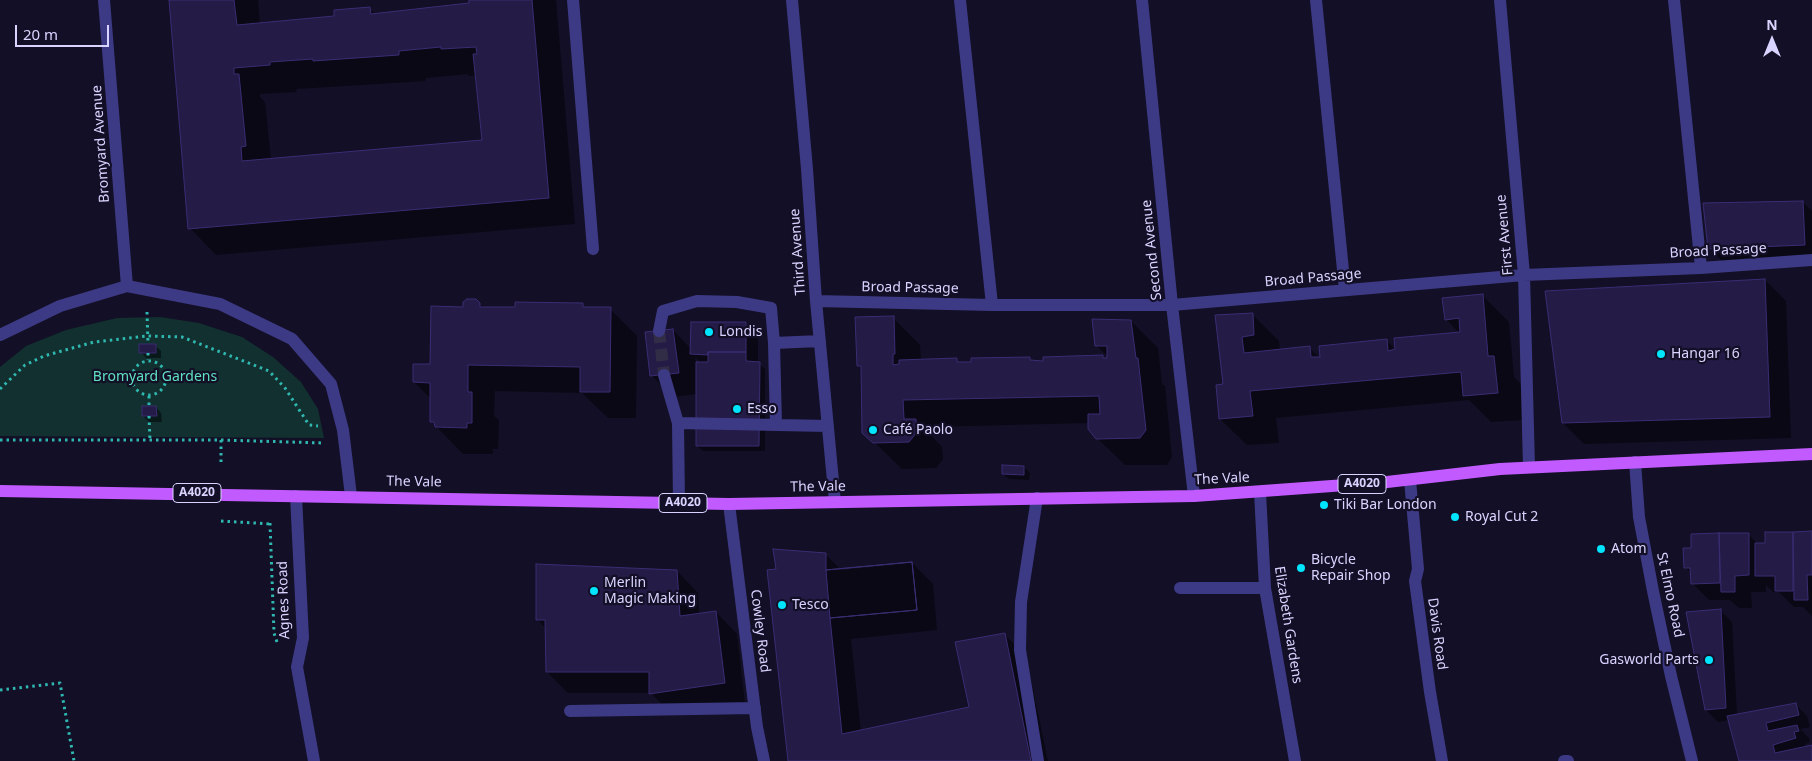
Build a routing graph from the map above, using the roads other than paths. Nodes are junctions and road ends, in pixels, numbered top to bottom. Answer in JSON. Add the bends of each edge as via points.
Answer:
{"nodes":[{"id":1,"x":104,"y":0,"type":"edge"},
{"id":2,"x":573,"y":0,"type":"edge"},
{"id":3,"x":792,"y":0,"type":"edge"},
{"id":4,"x":960,"y":0,"type":"edge"},
{"id":5,"x":1142,"y":0,"type":"edge"},
{"id":6,"x":1316,"y":0,"type":"edge"},
{"id":7,"x":1500,"y":0,"type":"edge"},
{"id":8,"x":1674,"y":0,"type":"edge"},
{"id":9,"x":593,"y":249,"type":"dead end"},
{"id":10,"x":1812,"y":260,"type":"edge"},
{"id":11,"x":1700,"y":268,"type":"junction"},
{"id":12,"x":1524,"y":275,"type":"junction"},
{"id":13,"x":127,"y":286,"type":"junction"},
{"id":14,"x":1345,"y":290,"type":"junction"},
{"id":15,"x":816,"y":301,"type":"junction"},
{"id":16,"x":992,"y":305,"type":"junction"},
{"id":17,"x":1172,"y":305,"type":"junction"},
{"id":18,"x":659,"y":331,"type":"tunnel mouth"},
{"id":19,"x":0,"y":335,"type":"edge"},
{"id":20,"x":820,"y":341,"type":"junction"},
{"id":21,"x":774,"y":343,"type":"junction"},
{"id":22,"x":664,"y":375,"type":"tunnel mouth"},
{"id":23,"x":678,"y":423,"type":"junction"},
{"id":24,"x":776,"y":425,"type":"junction"},
{"id":25,"x":828,"y":426,"type":"junction"},
{"id":26,"x":1812,"y":454,"type":"edge"},
{"id":27,"x":1635,"y":462,"type":"junction"},
{"id":28,"x":1529,"y":467,"type":"junction"},
{"id":29,"x":1410,"y":480,"type":"junction"},
{"id":30,"x":0,"y":491,"type":"edge"},
{"id":31,"x":1260,"y":492,"type":"junction"},
{"id":32,"x":296,"y":496,"type":"junction"},
{"id":33,"x":351,"y":496,"type":"junction"},
{"id":34,"x":1194,"y":496,"type":"junction"},
{"id":35,"x":1037,"y":498,"type":"junction"},
{"id":36,"x":835,"y":502,"type":"junction"},
{"id":37,"x":679,"y":503,"type":"junction"},
{"id":38,"x":729,"y":504,"type":"junction"},
{"id":39,"x":1180,"y":588,"type":"dead end"},
{"id":40,"x":1265,"y":588,"type":"junction"},
{"id":41,"x":755,"y":708,"type":"junction"},
{"id":42,"x":570,"y":711,"type":"dead end"},
{"id":43,"x":314,"y":761,"type":"edge"},
{"id":44,"x":764,"y":761,"type":"edge"},
{"id":45,"x":1038,"y":761,"type":"edge"},
{"id":46,"x":1295,"y":761,"type":"edge"},
{"id":47,"x":1442,"y":761,"type":"edge"},
{"id":48,"x":1564,"y":761,"type":"edge"},
{"id":49,"x":1568,"y":761,"type":"edge"},
{"id":50,"x":1692,"y":761,"type":"edge"}],
"edges":[{"from":1,"to":13,"type":"street","name":"Bromyard Avenue"},
{"from":2,"to":9,"type":"street"},
{"from":3,"to":15,"type":"street","name":"Third Avenue"},
{"from":4,"to":16,"type":"street"},
{"from":5,"to":17,"type":"street","name":"Second Avenue"},
{"from":6,"to":14,"type":"street"},
{"from":7,"to":12,"type":"street","name":"First Avenue"},
{"from":8,"to":11,"type":"street"},
{"from":10,"to":11,"type":"street","name":"Broad Passage"},
{"from":11,"to":12,"type":"street","name":"Broad Passage"},
{"from":12,"to":14,"type":"street","name":"Broad Passage"},
{"from":12,"to":28,"type":"street","name":"First Avenue"},
{"from":13,"to":19,"type":"street","via":[[60,306]]},
{"from":13,"to":33,"type":"street","via":[[220,304],[292,339],[331,384],[344,430]]},
{"from":14,"to":17,"type":"street","name":"Broad Passage"},
{"from":15,"to":16,"type":"street","name":"Broad Passage"},
{"from":15,"to":20,"type":"street","name":"Third Avenue"},
{"from":16,"to":17,"type":"street","name":"Broad Passage"},
{"from":17,"to":34,"type":"street","name":"Second Avenue"},
{"from":18,"to":21,"type":"street","via":[[663,311],[697,301],[737,302],[771,308]]},
{"from":20,"to":21,"type":"street"},
{"from":20,"to":25,"type":"street","name":"Third Avenue"},
{"from":21,"to":24,"type":"street"},
{"from":22,"to":23,"type":"street"},
{"from":23,"to":24,"type":"street"},
{"from":23,"to":37,"type":"street"},
{"from":24,"to":25,"type":"street"},
{"from":25,"to":36,"type":"street","name":"Third Avenue"},
{"from":26,"to":27,"type":"main road","number":"A4020"},
{"from":27,"to":28,"type":"main road","name":"The Vale","number":"A4020"},
{"from":27,"to":50,"type":"street","name":"St Elmo Road","via":[[1639,517],[1653,591]]},
{"from":28,"to":29,"type":"main road","name":"The Vale","number":"A4020"},
{"from":29,"to":31,"type":"main road","name":"The Vale","number":"A4020"},
{"from":29,"to":47,"type":"street","name":"Davis Road","via":[[1418,569],[1415,580]]},
{"from":30,"to":32,"type":"main road","name":"The Vale","number":"A4020"},
{"from":31,"to":34,"type":"main road","name":"The Vale","number":"A4020"},
{"from":31,"to":40,"type":"street","name":"Elizabeth Gardens"},
{"from":32,"to":33,"type":"main road","name":"The Vale","number":"A4020"},
{"from":32,"to":43,"type":"street","name":"Agnes Road","via":[[303,638],[297,667]]},
{"from":33,"to":37,"type":"main road","name":"The Vale","number":"A4020"},
{"from":34,"to":35,"type":"main road","name":"The Vale","number":"A4020"},
{"from":35,"to":36,"type":"main road","name":"The Vale","number":"A4020"},
{"from":35,"to":45,"type":"street","via":[[1021,602],[1020,650]]},
{"from":36,"to":38,"type":"main road","name":"The Vale","number":"A4020"},
{"from":37,"to":38,"type":"main road","name":"The Vale","number":"A4020"},
{"from":38,"to":41,"type":"street","name":"Cowley Road"},
{"from":39,"to":40,"type":"street"},
{"from":40,"to":46,"type":"street","name":"Elizabeth Gardens"},
{"from":41,"to":42,"type":"street"},
{"from":41,"to":44,"type":"street","name":"Cowley Road"},
{"from":48,"to":49,"type":"street"}]}
